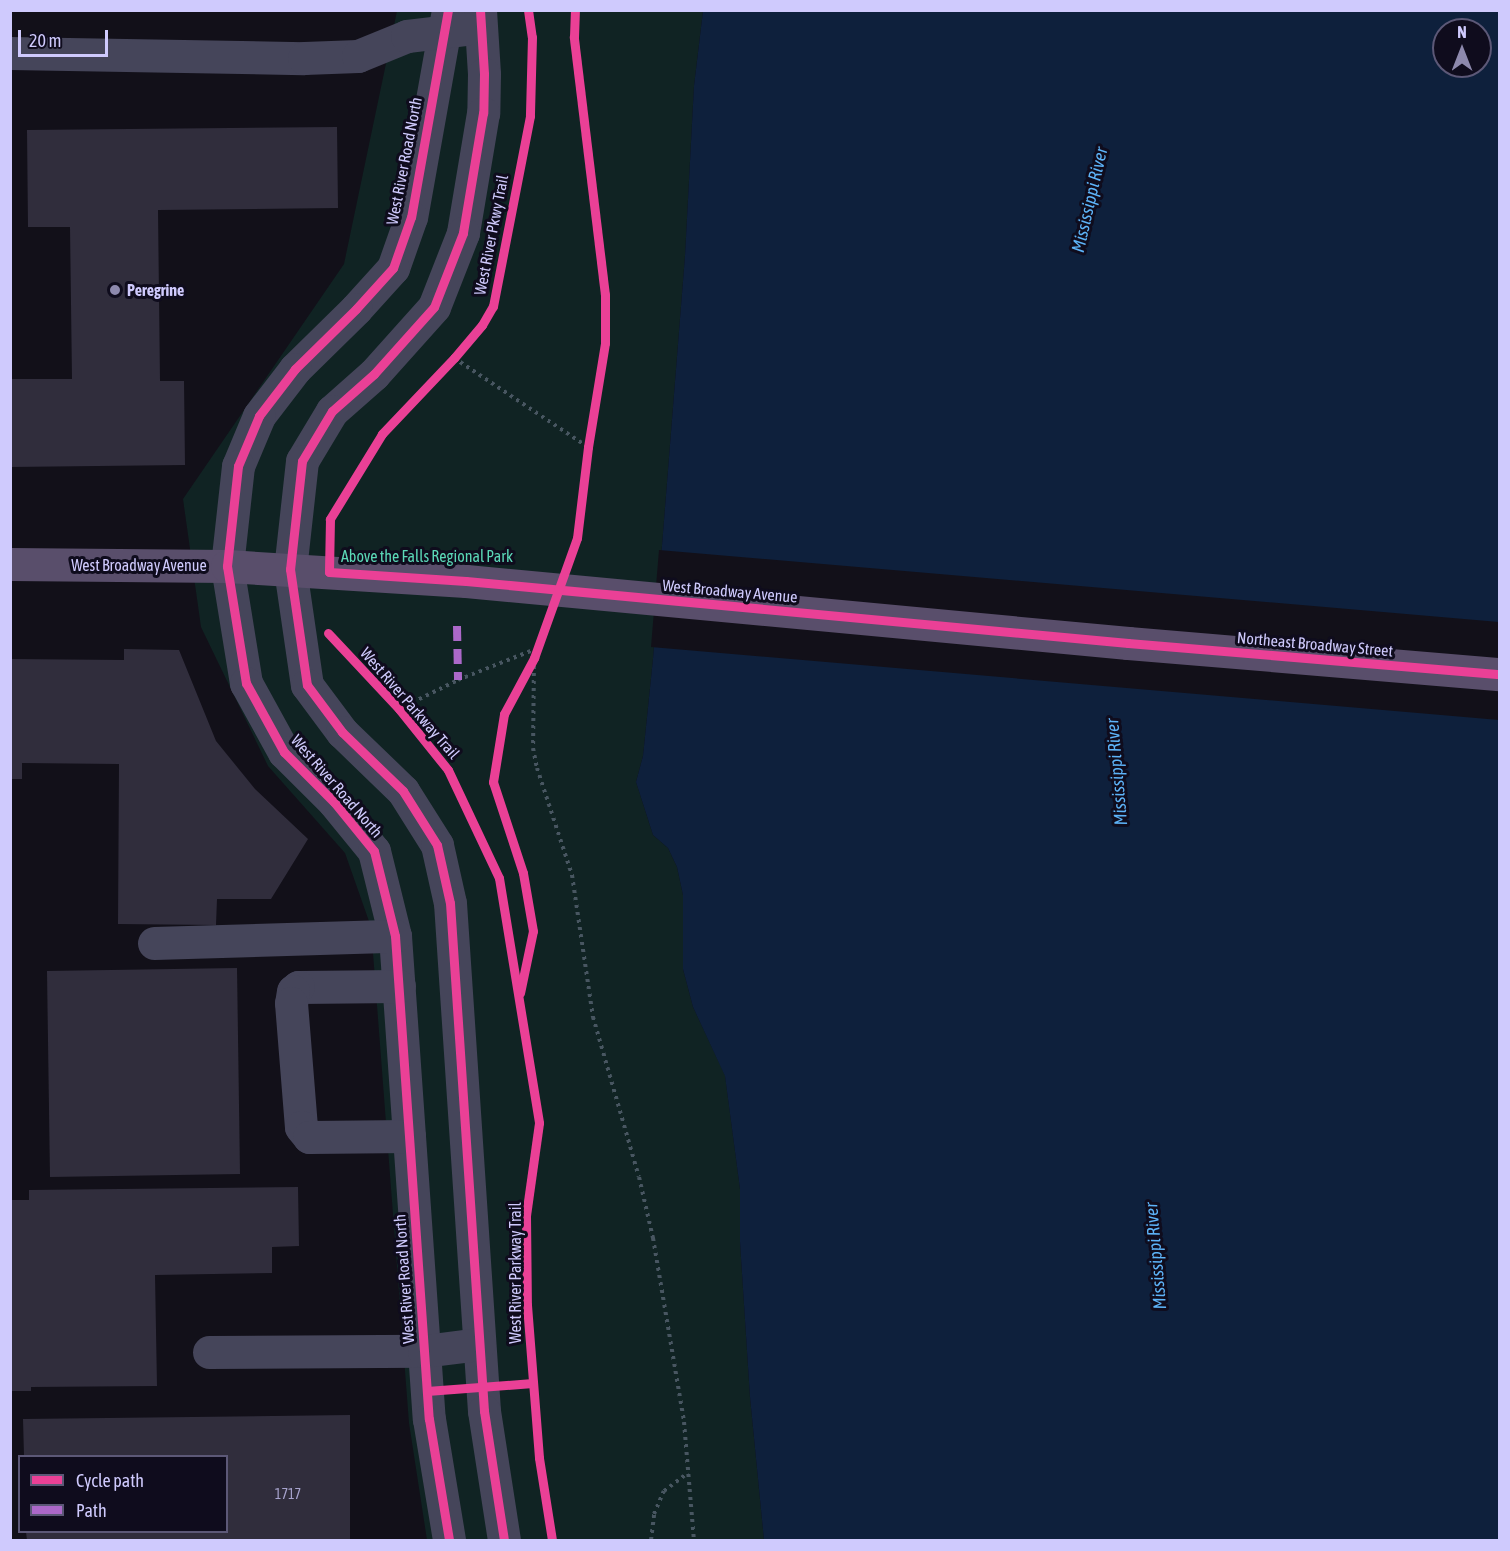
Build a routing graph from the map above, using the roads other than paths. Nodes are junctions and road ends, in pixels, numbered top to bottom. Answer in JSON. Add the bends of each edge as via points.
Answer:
{"nodes":[{"id":1,"x":446,"y":20,"type":"edge"},
{"id":2,"x":481,"y":20,"type":"edge"},
{"id":3,"x":10,"y":53,"type":"edge"},
{"id":4,"x":10,"y":564,"type":"edge"},
{"id":5,"x":227,"y":566,"type":"junction"},
{"id":6,"x":290,"y":569,"type":"junction"},
{"id":7,"x":1128,"y":644,"type":"joint"},
{"id":8,"x":1500,"y":674,"type":"edge"},
{"id":9,"x":395,"y":936,"type":"junction"},
{"id":10,"x":154,"y":943,"type":"dead end"},
{"id":11,"x":399,"y":986,"type":"junction"},
{"id":12,"x":409,"y":1136,"type":"junction"},
{"id":13,"x":479,"y":1344,"type":"junction"},
{"id":14,"x":424,"y":1351,"type":"junction"},
{"id":15,"x":209,"y":1352,"type":"dead end"},
{"id":16,"x":449,"y":1540,"type":"edge"},
{"id":17,"x":504,"y":1540,"type":"edge"}],
"edges":[{"from":1,"to":2,"type":"street"},
{"from":1,"to":3,"type":"street","via":[[358,56]]},
{"from":1,"to":5,"type":"street","name":"West River Road North","via":[[411,218],[393,268],[295,369],[260,416],[238,466]]},
{"from":2,"to":6,"type":"street","via":[[483,113],[463,233],[434,307],[375,374],[332,411],[302,461]]},
{"from":4,"to":5,"type":"main road","name":"West Broadway Avenue"},
{"from":5,"to":6,"type":"main road","name":"West Broadway Avenue"},
{"from":5,"to":9,"type":"street","name":"West River Road North","via":[[246,683],[284,752],[334,802],[374,852]]},
{"from":6,"to":7,"type":"main road","name":"West Broadway Avenue","via":[[466,581]]},
{"from":6,"to":13,"type":"street","via":[[307,685],[342,732],[403,791],[437,845],[450,903]]},
{"from":7,"to":8,"type":"main road","name":"Northeast Broadway Street"},
{"from":9,"to":10,"type":"street"},
{"from":9,"to":11,"type":"street","name":"West River Road North"},
{"from":11,"to":12,"type":"street","name":"West River Road North"},
{"from":11,"to":12,"type":"street","via":[[298,987],[291,1003],[300,1127],[309,1137]]},
{"from":12,"to":14,"type":"street","name":"West River Road North"},
{"from":13,"to":14,"type":"street"},
{"from":13,"to":17,"type":"street","via":[[483,1411]]},
{"from":14,"to":15,"type":"street"},
{"from":14,"to":16,"type":"street","name":"West River Road North","via":[[429,1419]]}]}
